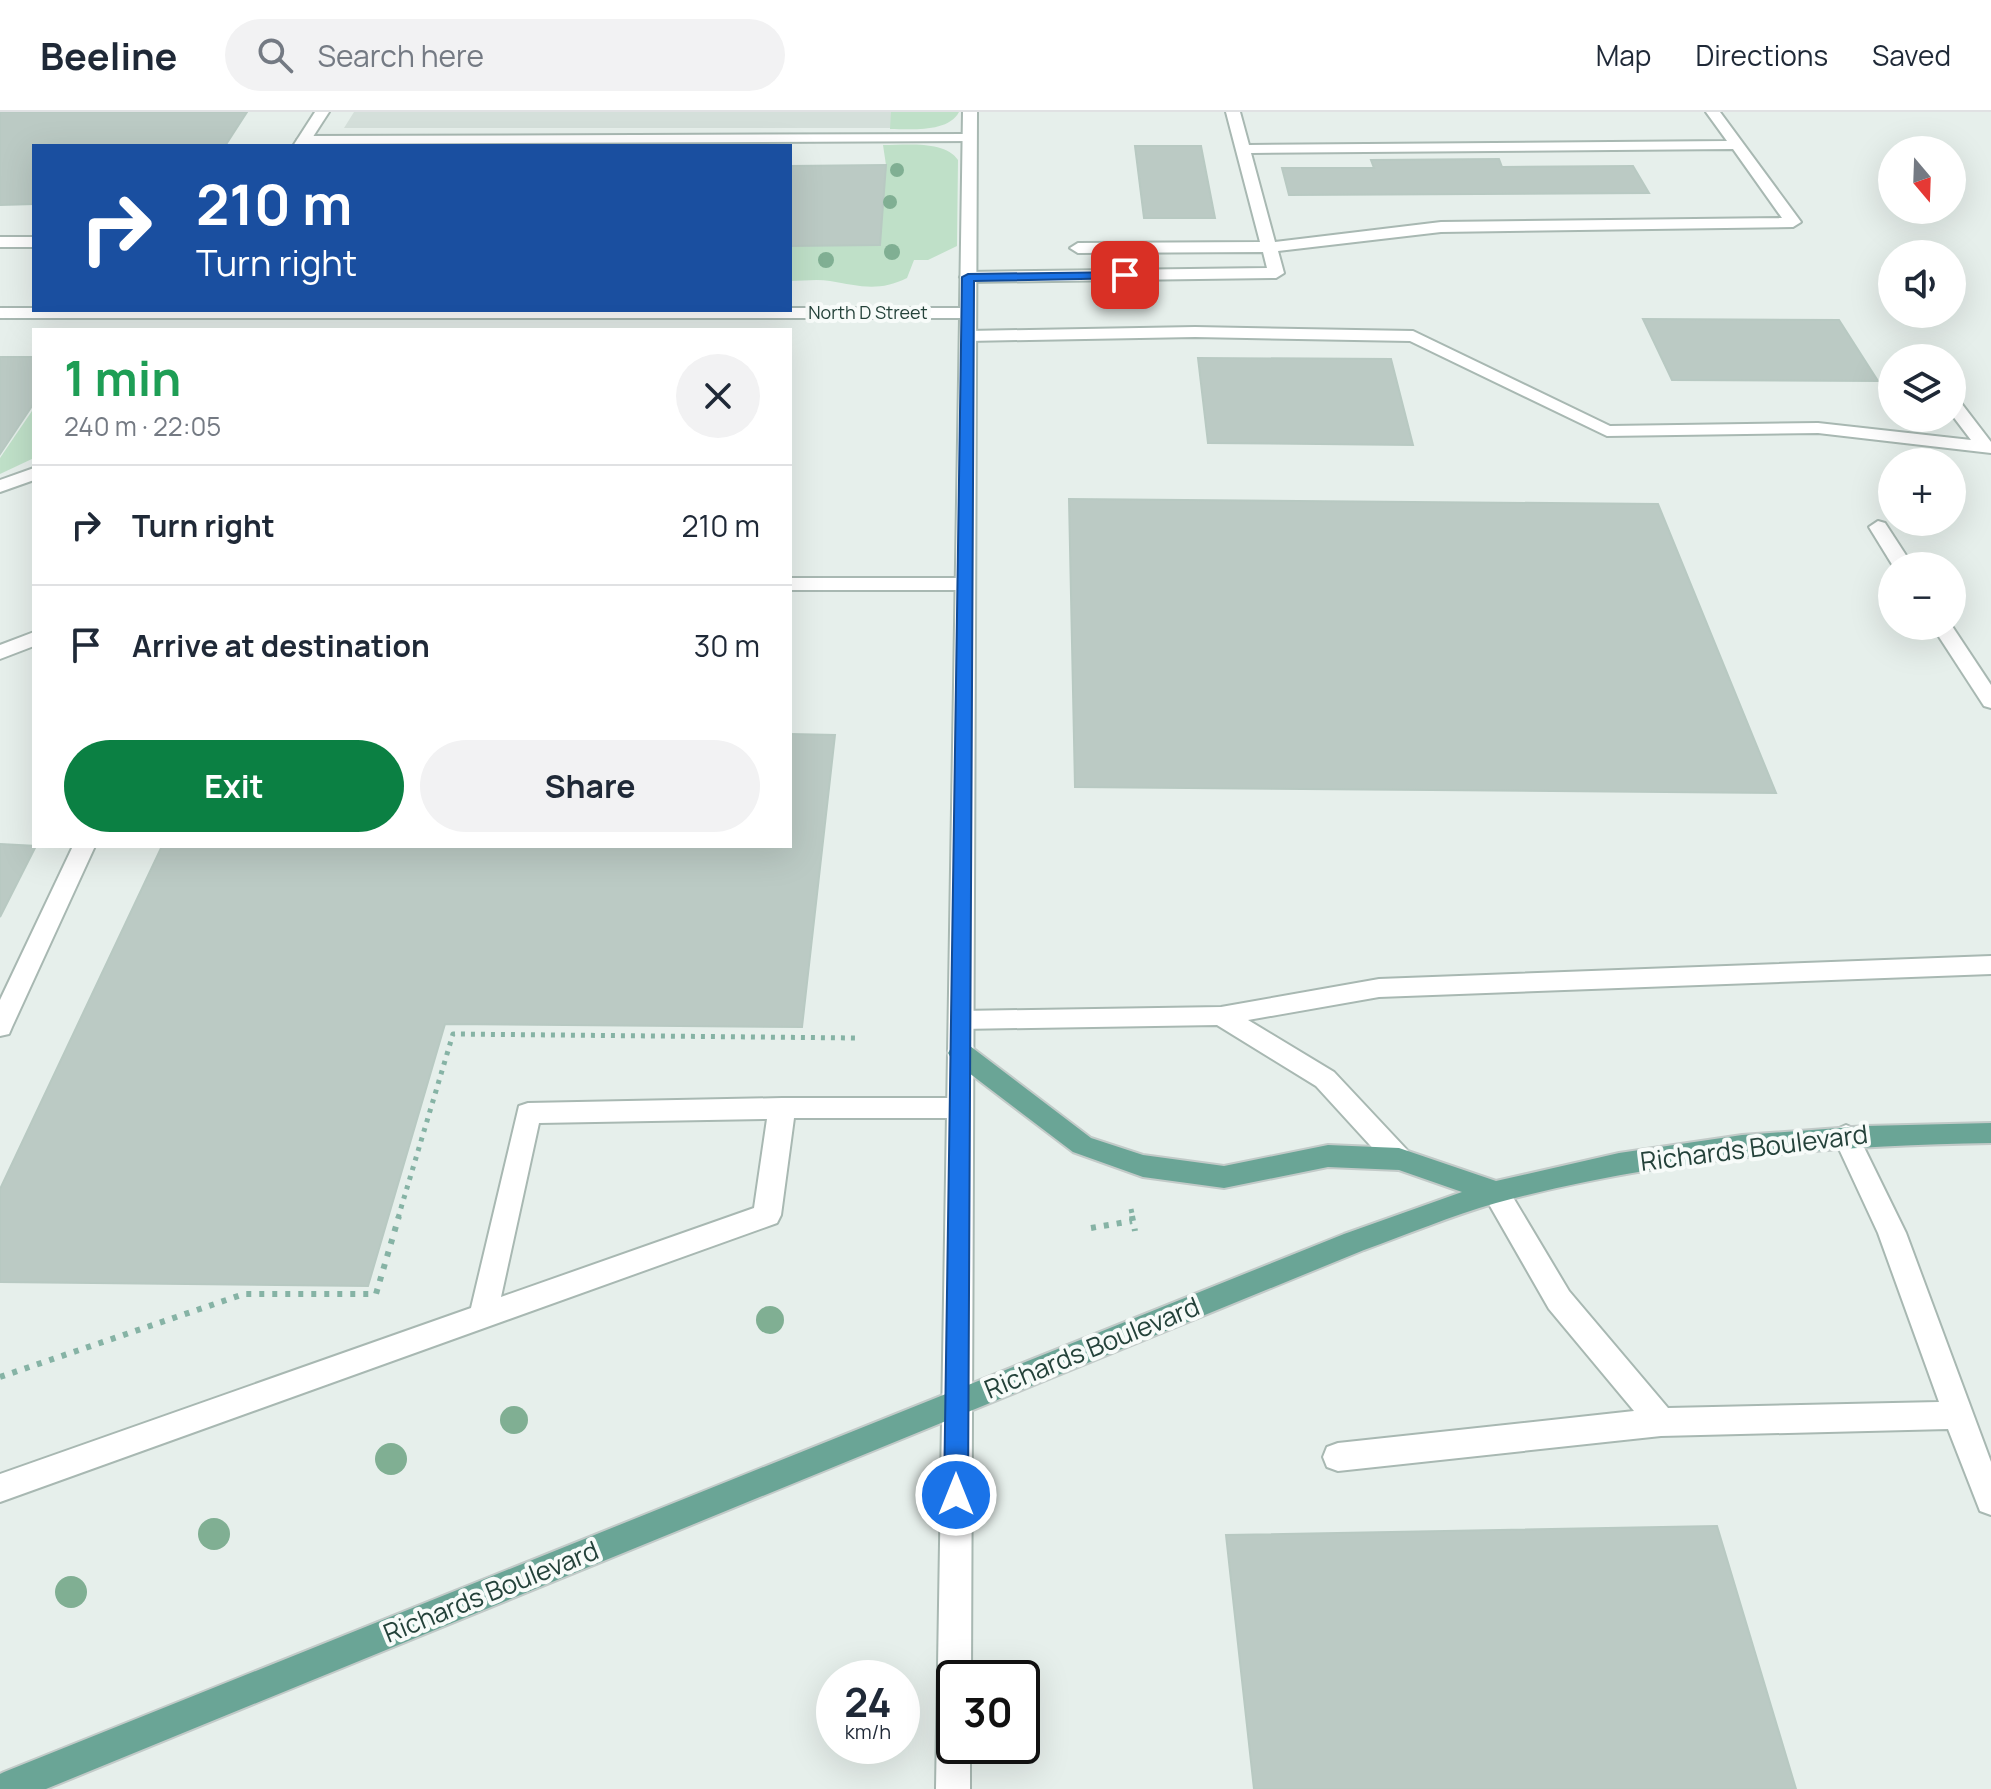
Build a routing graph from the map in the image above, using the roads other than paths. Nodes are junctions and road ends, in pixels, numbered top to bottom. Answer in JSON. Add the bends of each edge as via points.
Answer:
{"nodes":[{"id":1,"x":322,"y":112,"type":"edge"},
{"id":2,"x":970,"y":112,"type":"edge"},
{"id":3,"x":1233,"y":112,"type":"edge"},
{"id":4,"x":1713,"y":112,"type":"edge"},
{"id":5,"x":969,"y":138,"type":"junction"},
{"id":6,"x":554,"y":142,"type":"edge"},
{"id":7,"x":695,"y":142,"type":"edge"},
{"id":8,"x":302,"y":143,"type":"edge"},
{"id":9,"x":1737,"y":145,"type":"junction"},
{"id":10,"x":1242,"y":149,"type":"junction"},
{"id":11,"x":0,"y":242,"type":"edge"},
{"id":12,"x":32,"y":242,"type":"edge"},
{"id":13,"x":1269,"y":247,"type":"junction"},
{"id":14,"x":1078,"y":248,"type":"dead end"},
{"id":15,"x":968,"y":277,"type":"junction"},
{"id":16,"x":99,"y":312,"type":"edge"},
{"id":17,"x":792,"y":312,"type":"edge"},
{"id":18,"x":0,"y":313,"type":"edge"},
{"id":19,"x":968,"y":313,"type":"junction"},
{"id":20,"x":968,"y":336,"type":"junction"},
{"id":21,"x":1966,"y":420,"type":"edge"},
{"id":22,"x":1988,"y":448,"type":"edge"},
{"id":23,"x":32,"y":474,"type":"edge"},
{"id":24,"x":0,"y":487,"type":"edge"},
{"id":25,"x":792,"y":584,"type":"edge"},
{"id":26,"x":965,"y":584,"type":"junction"},
{"id":27,"x":32,"y":639,"type":"edge"},
{"id":28,"x":1951,"y":640,"type":"edge"},
{"id":29,"x":0,"y":653,"type":"edge"},
{"id":30,"x":1991,"y":701,"type":"edge"},
{"id":31,"x":83,"y":848,"type":"edge"},
{"id":32,"x":1991,"y":965,"type":"edge"},
{"id":33,"x":1221,"y":1016,"type":"junction"},
{"id":34,"x":961,"y":1020,"type":"junction"},
{"id":35,"x":0,"y":1027,"type":"edge"},
{"id":36,"x":961,"y":1053,"type":"junction"},
{"id":37,"x":782,"y":1108,"type":"junction"},
{"id":38,"x":959,"y":1108,"type":"junction"},
{"id":39,"x":1991,"y":1133,"type":"edge"},
{"id":40,"x":1846,"y":1136,"type":"junction"},
{"id":41,"x":1399,"y":1159,"type":"junction"},
{"id":42,"x":1495,"y":1192,"type":"junction"},
{"id":43,"x":483,"y":1316,"type":"junction"},
{"id":44,"x":957,"y":1403,"type":"junction"},
{"id":45,"x":1958,"y":1415,"type":"junction"},
{"id":46,"x":1661,"y":1422,"type":"junction"},
{"id":47,"x":1338,"y":1457,"type":"dead end"},
{"id":48,"x":0,"y":1488,"type":"edge"},
{"id":49,"x":1991,"y":1501,"type":"edge"},
{"id":50,"x":4,"y":1789,"type":"edge"},
{"id":51,"x":953,"y":1789,"type":"edge"}],
"edges":[{"from":1,"to":8,"type":"street"},
{"from":2,"to":5,"type":"street"},
{"from":3,"to":10,"type":"street"},
{"from":4,"to":9,"type":"street"},
{"from":5,"to":7,"type":"street"},
{"from":5,"to":15,"type":"street"},
{"from":6,"to":7,"type":"street"},
{"from":6,"to":8,"type":"street"},
{"from":9,"to":10,"type":"street"},
{"from":9,"to":13,"type":"street","via":[[1793,222],[1441,227]]},
{"from":10,"to":13,"type":"street"},
{"from":11,"to":12,"type":"street"},
{"from":13,"to":14,"type":"street"},
{"from":13,"to":15,"type":"street","via":[[1276,273]]},
{"from":15,"to":19,"type":"street"},
{"from":16,"to":18,"type":"street","name":"North D Street"},
{"from":17,"to":19,"type":"street","name":"North D Street"},
{"from":19,"to":20,"type":"street"},
{"from":20,"to":22,"type":"street","via":[[1413,336],[1607,431],[1818,428]]},
{"from":20,"to":26,"type":"street"},
{"from":21,"to":22,"type":"street"},
{"from":23,"to":24,"type":"street"},
{"from":25,"to":26,"type":"street"},
{"from":26,"to":34,"type":"street"},
{"from":27,"to":29,"type":"street"},
{"from":28,"to":30,"type":"street"},
{"from":31,"to":35,"type":"street"},
{"from":32,"to":33,"type":"street","via":[[1379,988]]},
{"from":33,"to":34,"type":"street"},
{"from":33,"to":41,"type":"street","via":[[1325,1079]]},
{"from":34,"to":36,"type":"street"},
{"from":36,"to":38,"type":"street"},
{"from":36,"to":41,"type":"main road","via":[[1082,1145],[1143,1166],[1224,1177],[1328,1156]]},
{"from":37,"to":38,"type":"street"},
{"from":37,"to":43,"type":"street","via":[[767,1215]]},
{"from":37,"to":43,"type":"street","via":[[528,1113]]},
{"from":38,"to":44,"type":"street"},
{"from":39,"to":40,"type":"main road","name":"Richards Boulevard"},
{"from":40,"to":42,"type":"main road","name":"Richards Boulevard","via":[[1733,1145],[1589,1169]]},
{"from":40,"to":45,"type":"street","via":[[1892,1233]]},
{"from":41,"to":42,"type":"main road"},
{"from":42,"to":44,"type":"main road","name":"Richards Boulevard","via":[[1354,1242]]},
{"from":42,"to":46,"type":"street","via":[[1559,1300]]},
{"from":43,"to":48,"type":"street"},
{"from":44,"to":50,"type":"main road","name":"Richards Boulevard"},
{"from":44,"to":51,"type":"street"},
{"from":45,"to":46,"type":"street"},
{"from":45,"to":49,"type":"street"},
{"from":46,"to":47,"type":"street"}]}
